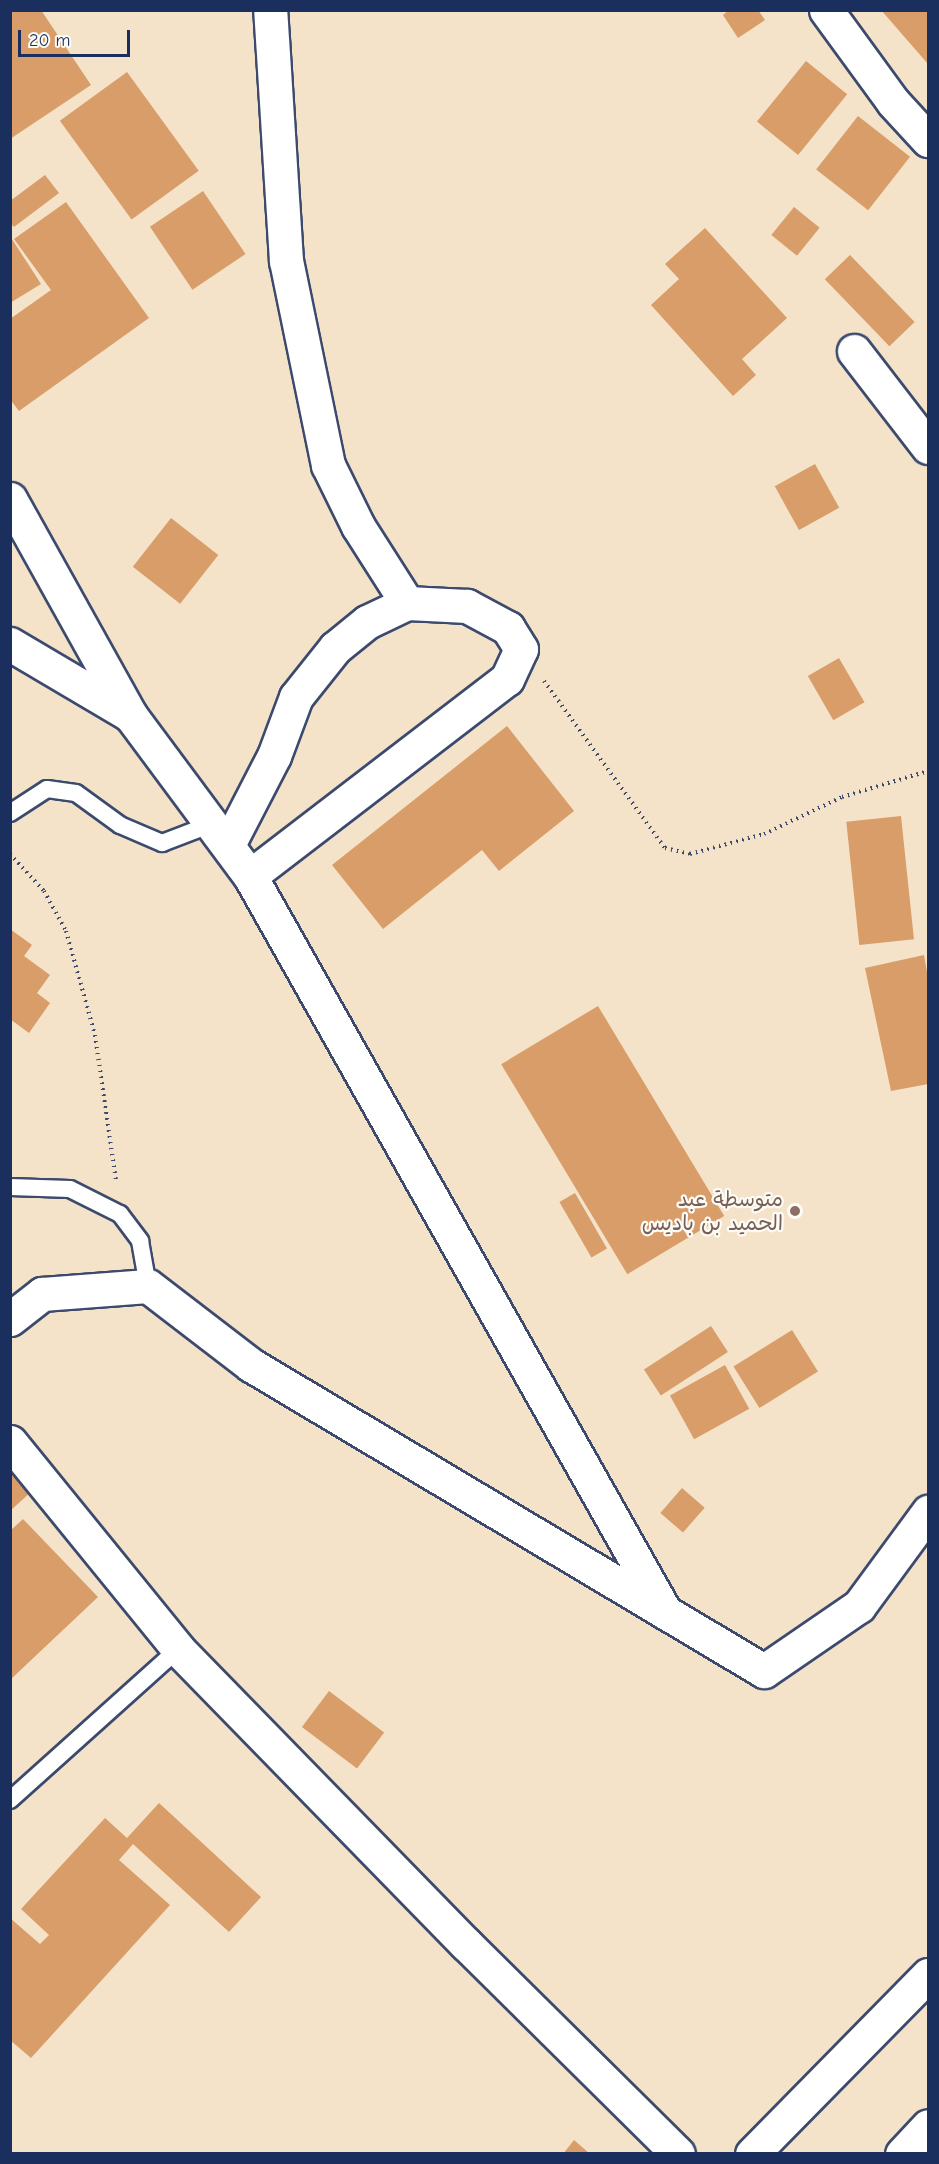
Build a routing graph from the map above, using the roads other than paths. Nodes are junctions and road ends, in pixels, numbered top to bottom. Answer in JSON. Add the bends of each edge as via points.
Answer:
{"nodes":[{"id":1,"x":270,"y":10,"type":"edge"},
{"id":2,"x":826,"y":10,"type":"edge"},
{"id":3,"x":928,"y":140,"type":"edge"},
{"id":4,"x":854,"y":351,"type":"dead end"},
{"id":5,"x":928,"y":447,"type":"edge"},
{"id":6,"x":10,"y":499,"type":"edge"},
{"id":7,"x":407,"y":603,"type":"junction"},
{"id":8,"x":10,"y":644,"type":"edge"},
{"id":9,"x":131,"y":716,"type":"junction"},
{"id":10,"x":10,"y":813,"type":"edge"},
{"id":11,"x":221,"y":833,"type":"junction"},
{"id":12,"x":250,"y":876,"type":"junction"},
{"id":13,"x":10,"y":1187,"type":"edge"},
{"id":14,"x":148,"y":1286,"type":"junction"},
{"id":15,"x":10,"y":1319,"type":"edge"},
{"id":16,"x":10,"y":1442,"type":"edge"},
{"id":17,"x":928,"y":1512,"type":"edge"},
{"id":18,"x":665,"y":1612,"type":"junction"},
{"id":19,"x":178,"y":1649,"type":"junction"},
{"id":20,"x":10,"y":1800,"type":"edge"},
{"id":21,"x":928,"y":1975,"type":"edge"},
{"id":22,"x":928,"y":2126,"type":"edge"},
{"id":23,"x":678,"y":2154,"type":"edge"},
{"id":24,"x":752,"y":2154,"type":"edge"},
{"id":25,"x":902,"y":2154,"type":"edge"}],
"edges":[{"from":1,"to":7,"type":"street","via":[[286,261],[328,465],[358,526]]},
{"from":2,"to":3,"type":"street","via":[[893,102]]},
{"from":4,"to":5,"type":"street"},
{"from":6,"to":9,"type":"street"},
{"from":7,"to":11,"type":"street","via":[[367,622],[335,648],[296,697],[274,756]]},
{"from":7,"to":12,"type":"street","via":[[467,606],[508,628],[521,649],[507,679]]},
{"from":8,"to":9,"type":"street"},
{"from":9,"to":11,"type":"street"},
{"from":10,"to":11,"type":"lane","via":[[47,789],[76,793],[120,825],[162,843]]},
{"from":11,"to":12,"type":"street"},
{"from":12,"to":18,"type":"street"},
{"from":13,"to":14,"type":"lane","via":[[70,1189],[120,1214],[140,1241]]},
{"from":14,"to":15,"type":"street","via":[[42,1294]]},
{"from":14,"to":18,"type":"street","via":[[251,1365]]},
{"from":16,"to":19,"type":"street"},
{"from":17,"to":18,"type":"street","via":[[859,1606],[764,1671]]},
{"from":19,"to":20,"type":"lane"},
{"from":19,"to":23,"type":"street"},
{"from":21,"to":24,"type":"street"},
{"from":22,"to":25,"type":"street"}]}
